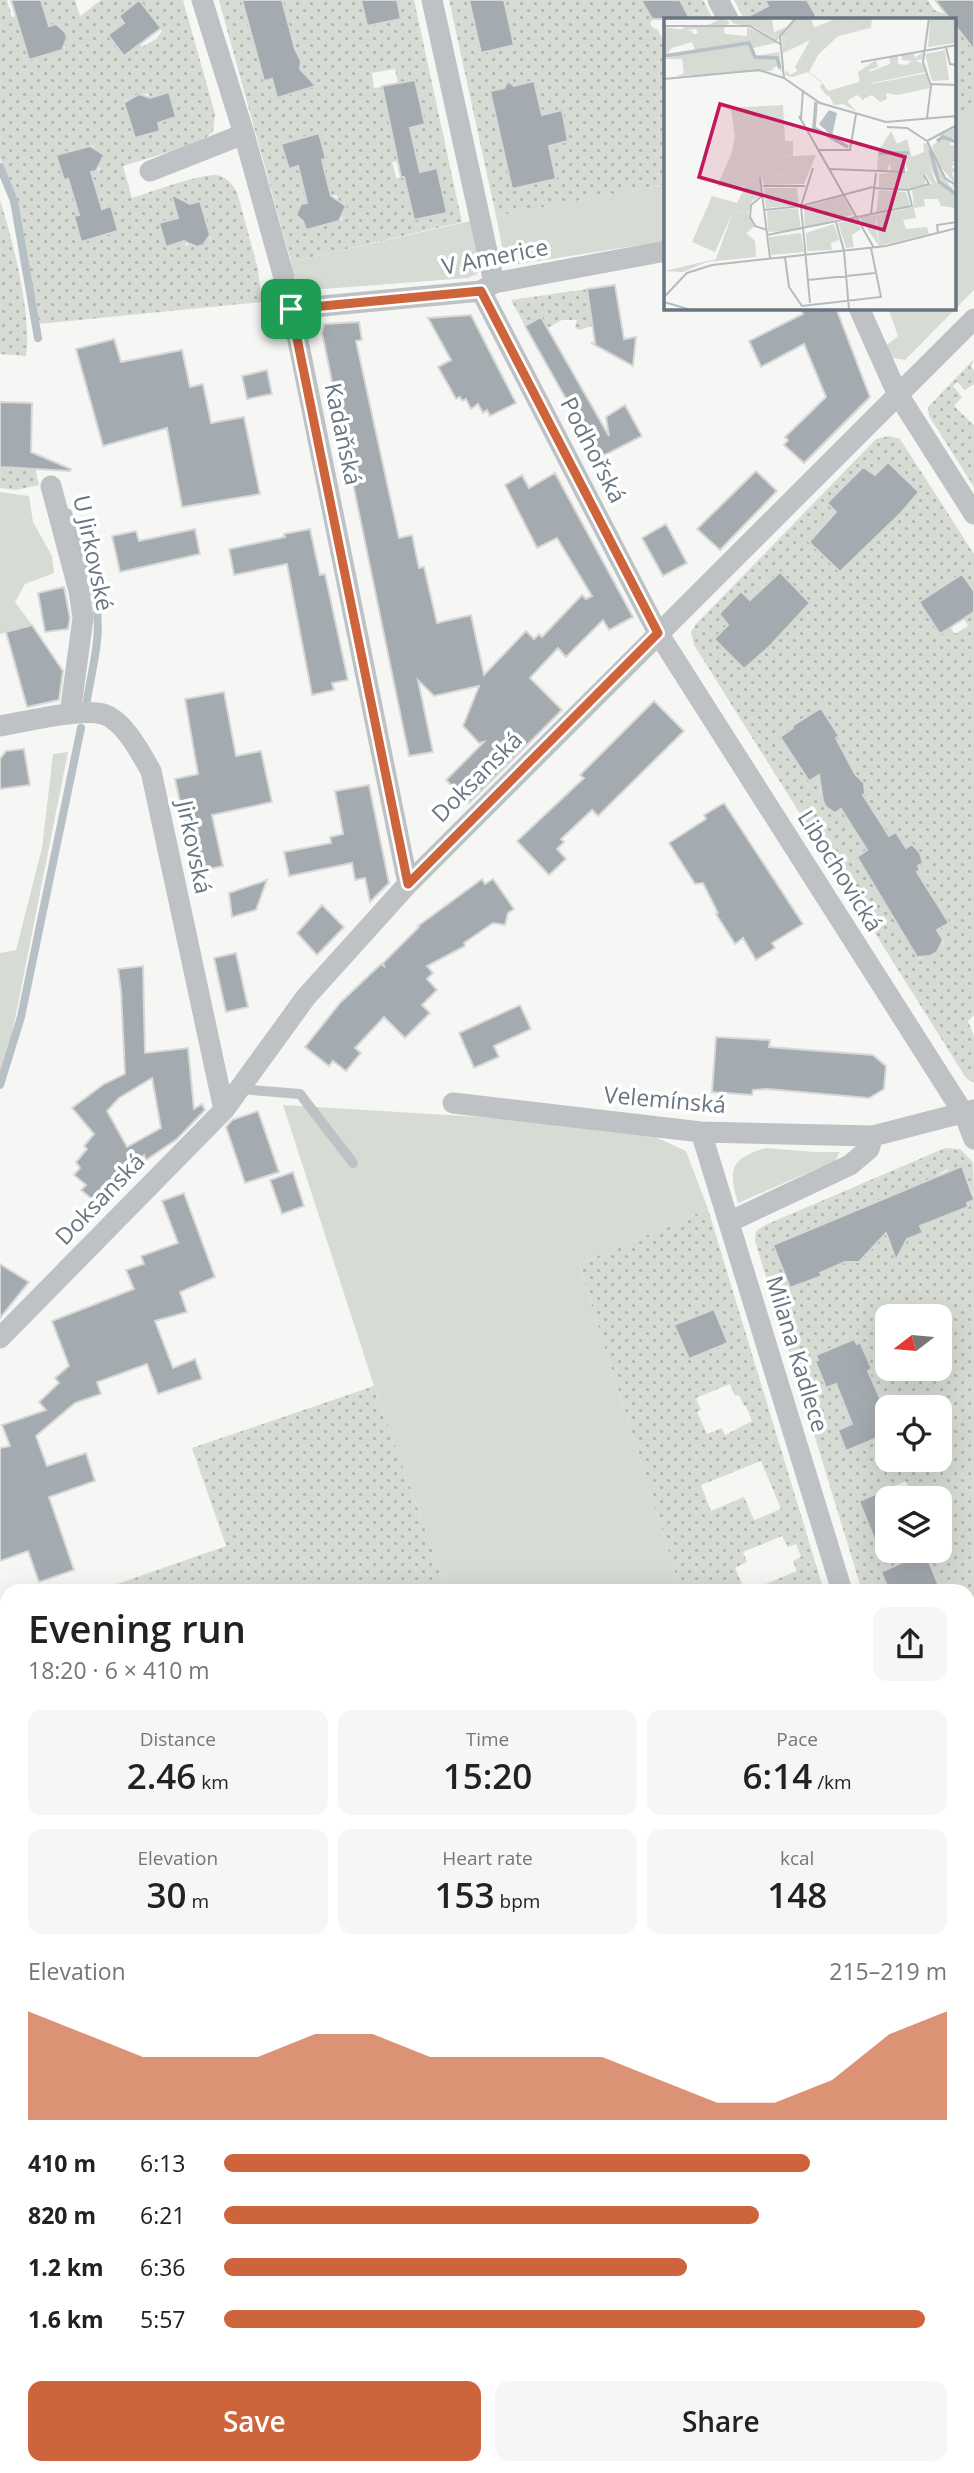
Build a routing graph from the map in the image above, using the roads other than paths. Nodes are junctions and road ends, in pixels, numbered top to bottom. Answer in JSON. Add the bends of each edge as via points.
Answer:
{"nodes":[{"id":1,"x":202,"y":0,"type":"edge"},
{"id":2,"x":432,"y":0,"type":"edge"},
{"id":3,"x":718,"y":0,"type":"edge"},
{"id":4,"x":727,"y":18,"type":"edge"},
{"id":5,"x":244,"y":134,"type":"junction"},
{"id":6,"x":150,"y":171,"type":"dead end"},
{"id":7,"x":664,"y":251,"type":"edge"},
{"id":8,"x":488,"y":287,"type":"junction"},
{"id":9,"x":291,"y":309,"type":"junction"},
{"id":10,"x":860,"y":310,"type":"edge"},
{"id":11,"x":974,"y":319,"type":"edge"},
{"id":12,"x":897,"y":393,"type":"junction"},
{"id":13,"x":51,"y":486,"type":"dead end"},
{"id":14,"x":974,"y":514,"type":"edge"},
{"id":15,"x":658,"y":633,"type":"junction"},
{"id":16,"x":70,"y":714,"type":"junction"},
{"id":17,"x":0,"y":726,"type":"edge"},
{"id":18,"x":408,"y":884,"type":"junction"},
{"id":19,"x":237,"y":1088,"type":"junction"},
{"id":20,"x":453,"y":1103,"type":"dead end"},
{"id":21,"x":224,"y":1110,"type":"junction"},
{"id":22,"x":969,"y":1112,"type":"edge"},
{"id":23,"x":701,"y":1132,"type":"junction"},
{"id":24,"x":873,"y":1136,"type":"junction"},
{"id":25,"x":974,"y":1139,"type":"edge"},
{"id":26,"x":354,"y":1163,"type":"dead end"},
{"id":27,"x":729,"y":1222,"type":"junction"},
{"id":28,"x":0,"y":1338,"type":"edge"},
{"id":29,"x":840,"y":1584,"type":"edge"}],
"edges":[{"from":1,"to":5,"type":"street","name":"Kadaňská"},
{"from":2,"to":8,"type":"street","name":"Podhořská"},
{"from":3,"to":4,"type":"street"},
{"from":5,"to":6,"type":"street"},
{"from":5,"to":9,"type":"street","name":"Kadaňská"},
{"from":7,"to":8,"type":"street","name":"V Americe"},
{"from":8,"to":9,"type":"street","name":"V Americe"},
{"from":8,"to":15,"type":"street","name":"Podhořská"},
{"from":9,"to":18,"type":"street","name":"Kadaňská"},
{"from":10,"to":12,"type":"street"},
{"from":11,"to":12,"type":"street","name":"Doksanská"},
{"from":12,"to":14,"type":"street"},
{"from":12,"to":15,"type":"street","name":"Doksanská"},
{"from":13,"to":16,"type":"street","name":"U Jirkovské","via":[[88,590]]},
{"from":15,"to":18,"type":"street","name":"Doksanská"},
{"from":15,"to":22,"type":"street","name":"Libochovická"},
{"from":16,"to":17,"type":"street","name":"Jirkovská"},
{"from":16,"to":21,"type":"street","name":"Jirkovská","via":[[103,714],[135,743],[151,771]]},
{"from":18,"to":19,"type":"street","name":"Doksanská","via":[[306,997]]},
{"from":19,"to":21,"type":"street","name":"Doksanská"},
{"from":19,"to":26,"type":"lane","via":[[300,1094]]},
{"from":20,"to":23,"type":"street","name":"Velemínská"},
{"from":21,"to":28,"type":"street","name":"Doksanská"},
{"from":22,"to":24,"type":"street","name":"Velemínská"},
{"from":22,"to":25,"type":"street","name":"Libochovická"},
{"from":23,"to":24,"type":"street","name":"Velemínská"},
{"from":23,"to":27,"type":"street","name":"Milana Kadlece"},
{"from":24,"to":27,"type":"street","via":[[869,1149],[850,1166]]},
{"from":27,"to":29,"type":"street","name":"Milana Kadlece"}]}
